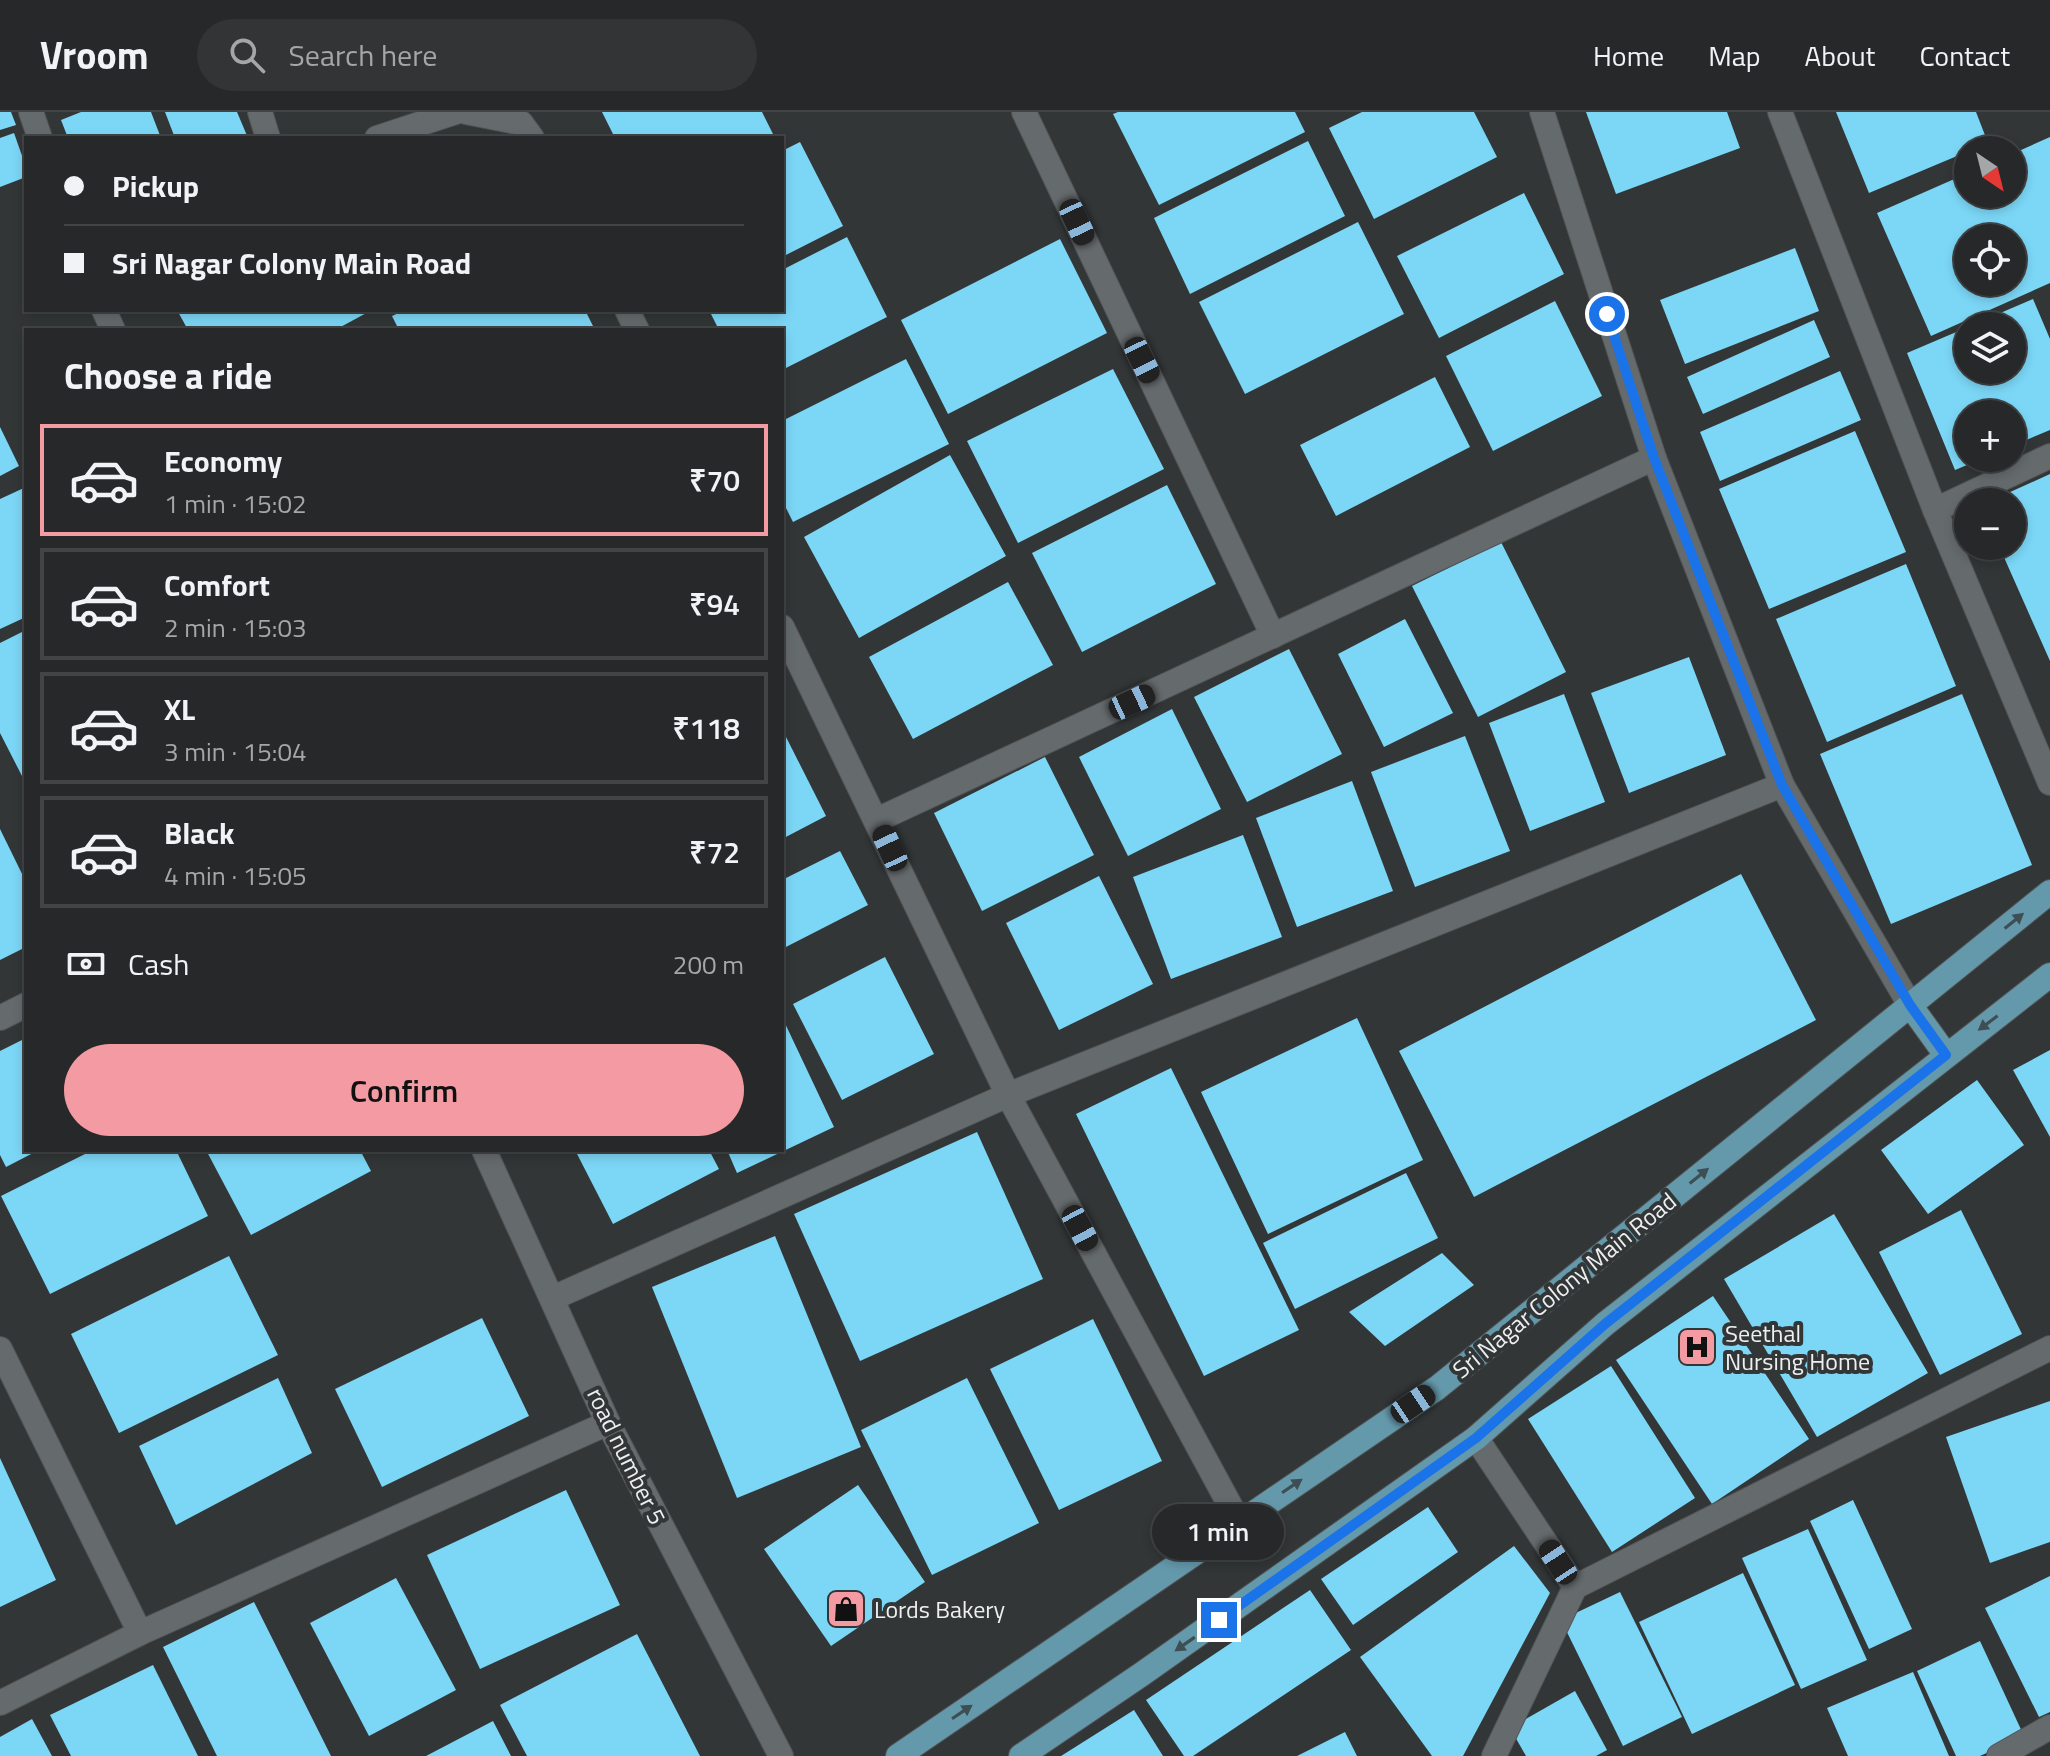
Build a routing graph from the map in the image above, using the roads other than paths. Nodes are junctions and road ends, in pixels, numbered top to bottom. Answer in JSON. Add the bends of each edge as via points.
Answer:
{"nodes":[{"id":1,"x":31,"y":112,"type":"edge"},
{"id":2,"x":260,"y":112,"type":"edge"},
{"id":3,"x":456,"y":112,"type":"edge"},
{"id":4,"x":466,"y":112,"type":"edge"},
{"id":5,"x":1024,"y":112,"type":"edge"},
{"id":6,"x":1542,"y":112,"type":"edge"},
{"id":7,"x":1780,"y":112,"type":"edge"},
{"id":8,"x":39,"y":136,"type":"edge"},
{"id":9,"x":267,"y":136,"type":"edge"},
{"id":10,"x":383,"y":136,"type":"edge"},
{"id":11,"x":531,"y":136,"type":"edge"},
{"id":12,"x":2050,"y":456,"type":"edge"},
{"id":13,"x":1654,"y":458,"type":"junction"},
{"id":14,"x":1935,"y":510,"type":"junction"},
{"id":15,"x":784,"y":631,"type":"edge"},
{"id":16,"x":1273,"y":636,"type":"junction"},
{"id":17,"x":2050,"y":783,"type":"edge"},
{"id":18,"x":1782,"y":785,"type":"junction"},
{"id":19,"x":877,"y":820,"type":"junction"},
{"id":20,"x":2050,"y":892,"type":"edge"},
{"id":21,"x":2050,"y":975,"type":"edge"},
{"id":22,"x":1910,"y":1005,"type":"junction"},
{"id":23,"x":24,"y":1006,"type":"edge"},
{"id":24,"x":0,"y":1018,"type":"edge"},
{"id":25,"x":1946,"y":1055,"type":"junction"},
{"id":26,"x":1008,"y":1095,"type":"junction"},
{"id":27,"x":485,"y":1152,"type":"edge"},
{"id":28,"x":553,"y":1298,"type":"junction"},
{"id":29,"x":2050,"y":1348,"type":"edge"},
{"id":30,"x":0,"y":1349,"type":"edge"},
{"id":31,"x":608,"y":1423,"type":"junction"},
{"id":32,"x":1476,"y":1438,"type":"junction"},
{"id":33,"x":1239,"y":1522,"type":"junction"},
{"id":34,"x":1575,"y":1587,"type":"junction"},
{"id":35,"x":140,"y":1633,"type":"junction"},
{"id":36,"x":0,"y":1703,"type":"edge"},
{"id":37,"x":2050,"y":1727,"type":"edge"},
{"id":38,"x":781,"y":1756,"type":"edge"},
{"id":39,"x":898,"y":1756,"type":"edge"},
{"id":40,"x":1021,"y":1756,"type":"edge"},
{"id":41,"x":1494,"y":1756,"type":"edge"},
{"id":42,"x":1999,"y":1756,"type":"edge"}],
"edges":[{"from":1,"to":8,"type":"street"},
{"from":2,"to":9,"type":"street"},
{"from":3,"to":10,"type":"street"},
{"from":4,"to":11,"type":"street","via":[[521,123]]},
{"from":5,"to":16,"type":"street"},
{"from":6,"to":13,"type":"street"},
{"from":7,"to":14,"type":"street"},
{"from":12,"to":14,"type":"street"},
{"from":13,"to":16,"type":"street"},
{"from":13,"to":18,"type":"street"},
{"from":14,"to":17,"type":"street"},
{"from":15,"to":19,"type":"street"},
{"from":16,"to":19,"type":"street"},
{"from":18,"to":22,"type":"street"},
{"from":18,"to":26,"type":"street"},
{"from":19,"to":26,"type":"street"},
{"from":22,"to":20,"type":"main road","name":"Sri Nagar Colony Main Road","one_way":true},
{"from":21,"to":25,"type":"main road","one_way":true},
{"from":22,"to":25,"type":"main road"},
{"from":33,"to":22,"type":"main road","name":"Sri Nagar Colony Main Road","one_way":true,"via":[[1437,1388]]},
{"from":23,"to":24,"type":"street"},
{"from":25,"to":32,"type":"main road","via":[[1605,1324]]},
{"from":26,"to":28,"type":"street"},
{"from":26,"to":33,"type":"street"},
{"from":27,"to":28,"type":"street","name":"road number 5"},
{"from":28,"to":31,"type":"street","name":"road number 5"},
{"from":29,"to":34,"type":"street"},
{"from":30,"to":35,"type":"street"},
{"from":31,"to":35,"type":"street"},
{"from":31,"to":38,"type":"street","name":"road number 5"},
{"from":32,"to":34,"type":"street"},
{"from":32,"to":40,"type":"main road","one_way":true},
{"from":39,"to":33,"type":"main road","name":"Sri Nagar Colony Main Road","one_way":true},
{"from":34,"to":41,"type":"street"},
{"from":35,"to":36,"type":"street"},
{"from":37,"to":42,"type":"street"}]}
